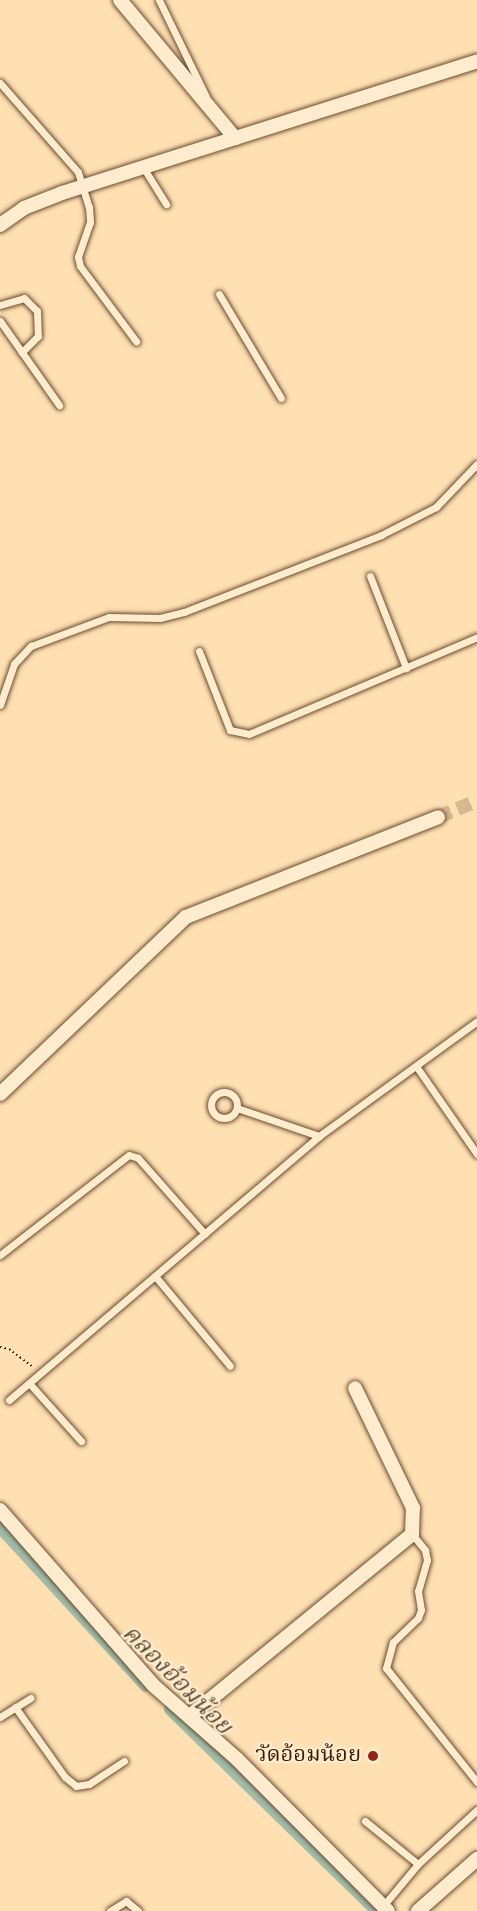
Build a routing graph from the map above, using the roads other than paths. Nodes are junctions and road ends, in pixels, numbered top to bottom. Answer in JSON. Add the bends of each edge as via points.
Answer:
{"nodes":[{"id":1,"x":120,"y":0,"type":"edge"},
{"id":2,"x":159,"y":0,"type":"edge"},
{"id":3,"x":477,"y":61,"type":"edge"},
{"id":4,"x":0,"y":83,"type":"edge"},
{"id":5,"x":212,"y":111,"type":"junction"},
{"id":6,"x":235,"y":138,"type":"junction"},
{"id":7,"x":143,"y":167,"type":"junction"},
{"id":8,"x":83,"y":186,"type":"junction"},
{"id":9,"x":166,"y":204,"type":"dead end"},
{"id":10,"x":0,"y":225,"type":"edge"},
{"id":11,"x":219,"y":294,"type":"dead end"},
{"id":12,"x":0,"y":305,"type":"edge"},
{"id":13,"x":0,"y":321,"type":"edge"},
{"id":14,"x":136,"y":341,"type":"dead end"},
{"id":15,"x":22,"y":352,"type":"junction"},
{"id":16,"x":280,"y":398,"type":"dead end"},
{"id":17,"x":59,"y":405,"type":"dead end"},
{"id":18,"x":477,"y":464,"type":"edge"},
{"id":19,"x":370,"y":576,"type":"dead end"},
{"id":20,"x":477,"y":637,"type":"edge"},
{"id":21,"x":199,"y":651,"type":"dead end"},
{"id":22,"x":406,"y":668,"type":"junction"},
{"id":23,"x":0,"y":705,"type":"edge"},
{"id":24,"x":438,"y":817,"type":"tunnel mouth"},
{"id":25,"x":477,"y":1021,"type":"edge"},
{"id":26,"x":416,"y":1065,"type":"junction"},
{"id":27,"x":0,"y":1094,"type":"edge"},
{"id":28,"x":237,"y":1108,"type":"dead end"},
{"id":29,"x":319,"y":1136,"type":"junction"},
{"id":30,"x":477,"y":1154,"type":"edge"},
{"id":31,"x":205,"y":1234,"type":"junction"},
{"id":32,"x":0,"y":1255,"type":"edge"},
{"id":33,"x":155,"y":1276,"type":"junction"},
{"id":34,"x":230,"y":1366,"type":"dead end"},
{"id":35,"x":29,"y":1383,"type":"junction"},
{"id":36,"x":355,"y":1388,"type":"dead end"},
{"id":37,"x":9,"y":1400,"type":"dead end"},
{"id":38,"x":81,"y":1441,"type":"dead end"},
{"id":39,"x":0,"y":1510,"type":"edge"},
{"id":40,"x":412,"y":1534,"type":"junction"},
{"id":41,"x":30,"y":1698,"type":"dead end"},
{"id":42,"x":15,"y":1707,"type":"junction"},
{"id":43,"x":190,"y":1716,"type":"junction"},
{"id":44,"x":0,"y":1717,"type":"edge"},
{"id":45,"x":124,"y":1761,"type":"dead end"},
{"id":46,"x":477,"y":1782,"type":"edge"},
{"id":47,"x":477,"y":1810,"type":"edge"},
{"id":48,"x":365,"y":1821,"type":"dead end"},
{"id":49,"x":477,"y":1859,"type":"edge"},
{"id":50,"x":418,"y":1864,"type":"junction"},
{"id":51,"x":385,"y":1908,"type":"edge"},
{"id":52,"x":110,"y":1911,"type":"edge"},
{"id":53,"x":138,"y":1911,"type":"edge"},
{"id":54,"x":418,"y":1911,"type":"edge"}],
"edges":[{"from":1,"to":5,"type":"street"},
{"from":2,"to":5,"type":"lane","via":[[193,63]]},
{"from":3,"to":6,"type":"street"},
{"from":4,"to":8,"type":"lane","via":[[78,172]]},
{"from":5,"to":6,"type":"street"},
{"from":6,"to":7,"type":"street"},
{"from":7,"to":8,"type":"street"},
{"from":7,"to":9,"type":"lane"},
{"from":8,"to":10,"type":"street","via":[[24,208]]},
{"from":8,"to":14,"type":"lane","via":[[90,222],[80,245],[80,266]]},
{"from":11,"to":16,"type":"lane"},
{"from":12,"to":15,"type":"lane","via":[[24,298],[37,311],[38,336]]},
{"from":13,"to":15,"type":"lane"},
{"from":15,"to":17,"type":"lane"},
{"from":18,"to":23,"type":"lane","via":[[436,507],[381,536],[184,612],[160,618],[115,616],[31,646],[14,664]]},
{"from":19,"to":22,"type":"lane"},
{"from":20,"to":22,"type":"lane"},
{"from":21,"to":22,"type":"lane","via":[[230,730],[236,734],[249,734]]},
{"from":24,"to":27,"type":"street","via":[[186,917]]},
{"from":25,"to":26,"type":"lane"},
{"from":26,"to":29,"type":"lane"},
{"from":26,"to":30,"type":"lane"},
{"from":28,"to":29,"type":"lane"},
{"from":29,"to":31,"type":"lane"},
{"from":31,"to":32,"type":"lane","via":[[138,1158],[129,1155]]},
{"from":31,"to":33,"type":"lane"},
{"from":33,"to":34,"type":"lane"},
{"from":33,"to":35,"type":"lane"},
{"from":35,"to":37,"type":"lane"},
{"from":35,"to":38,"type":"lane"},
{"from":36,"to":40,"type":"street","via":[[413,1508]]},
{"from":39,"to":43,"type":"street","via":[[131,1662]]},
{"from":40,"to":43,"type":"street"},
{"from":40,"to":46,"type":"lane","via":[[428,1560],[418,1592],[421,1610],[418,1618],[393,1642],[386,1668]]},
{"from":41,"to":42,"type":"lane"},
{"from":42,"to":44,"type":"lane"},
{"from":42,"to":45,"type":"lane","via":[[65,1777],[76,1786],[89,1784]]},
{"from":43,"to":51,"type":"street"},
{"from":47,"to":50,"type":"lane"},
{"from":48,"to":50,"type":"lane"},
{"from":49,"to":54,"type":"street"},
{"from":50,"to":51,"type":"lane"},
{"from":52,"to":53,"type":"lane","via":[[126,1901]]}]}
